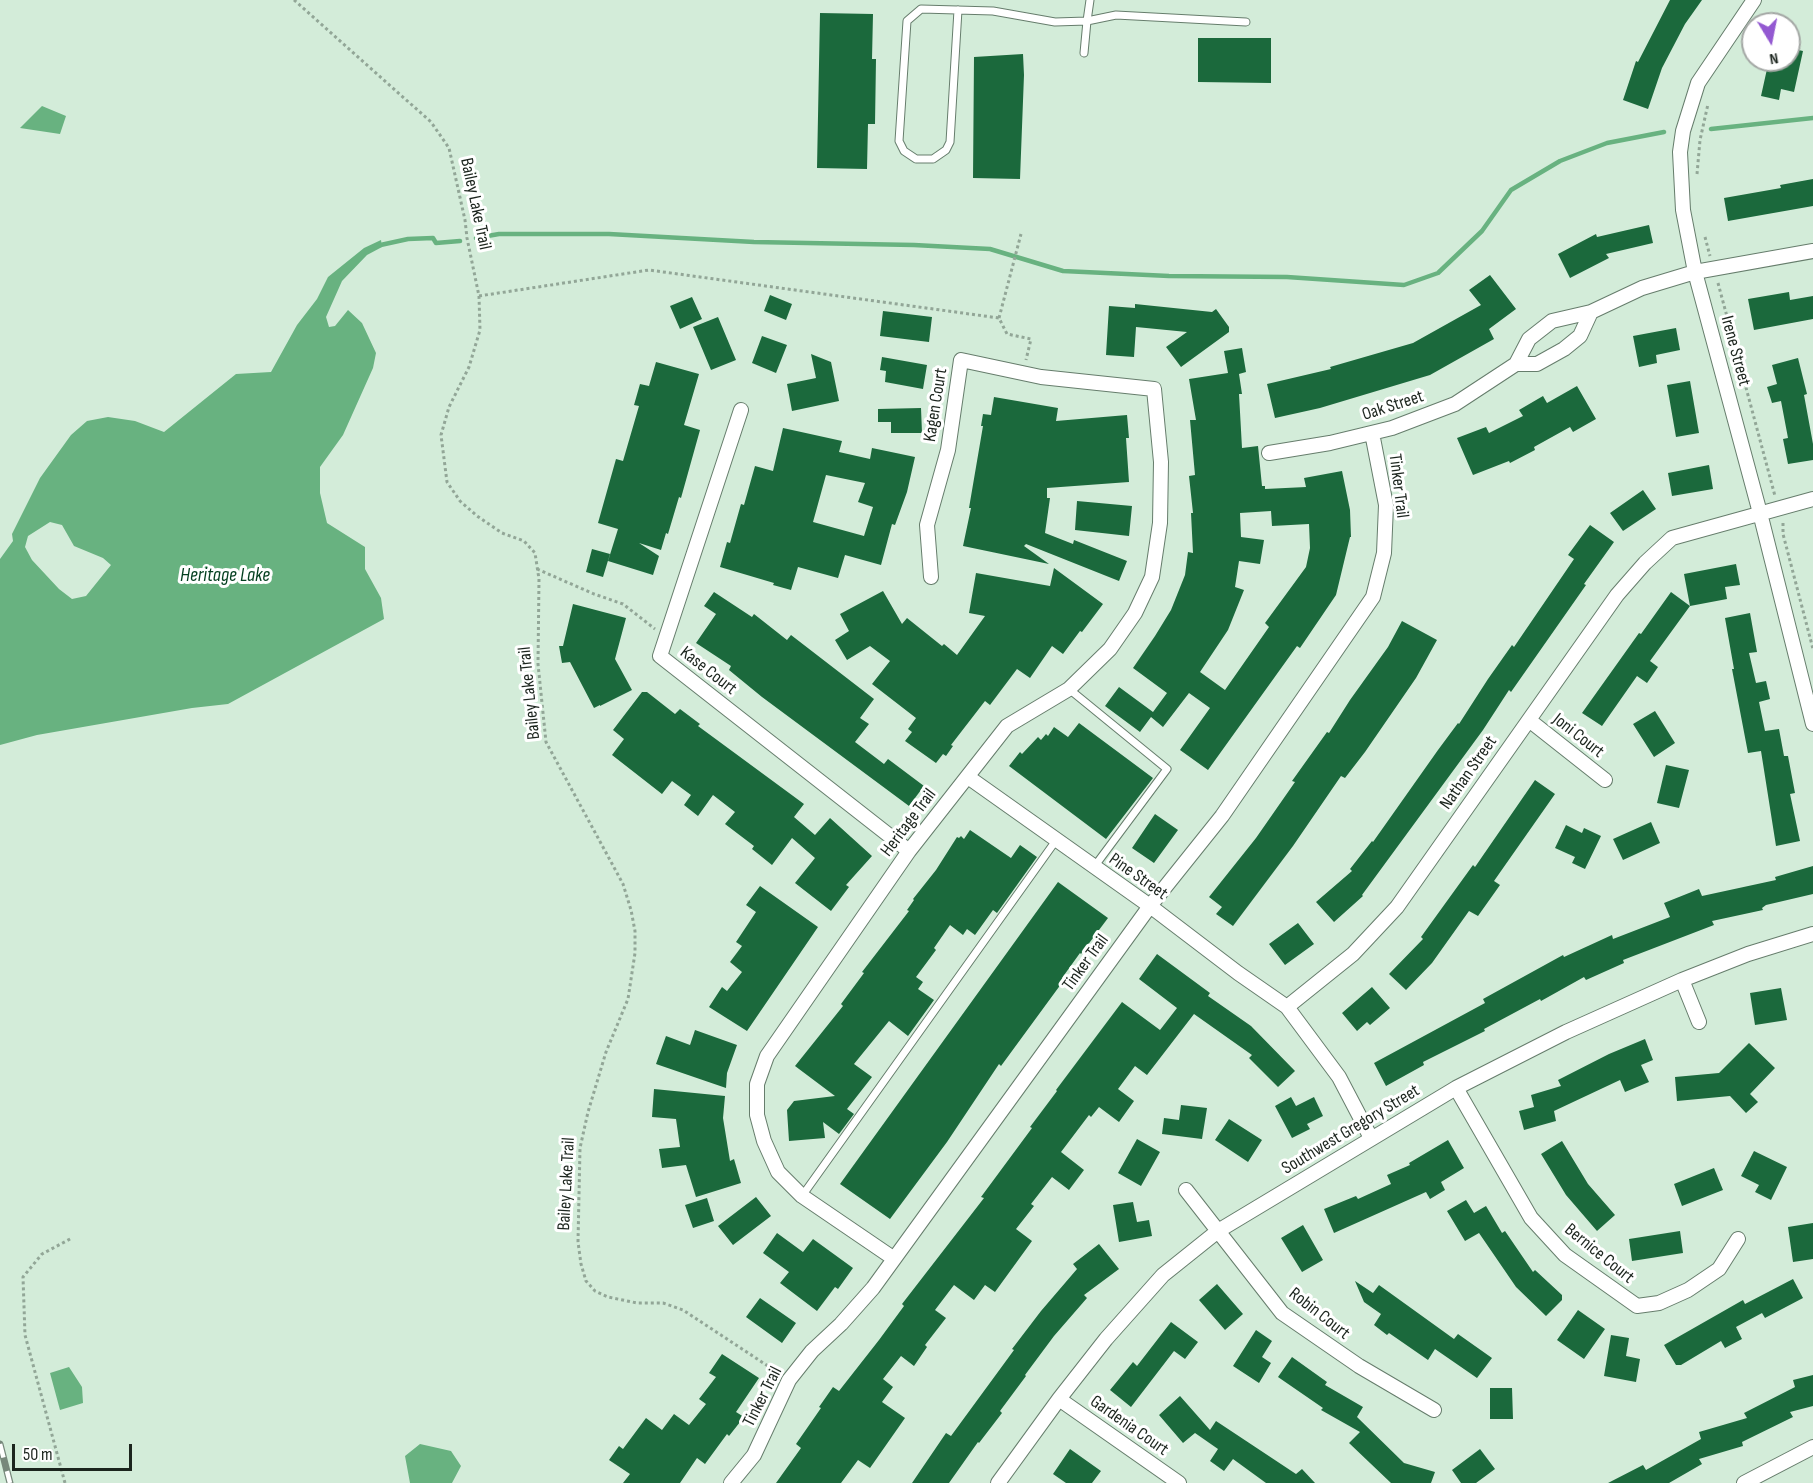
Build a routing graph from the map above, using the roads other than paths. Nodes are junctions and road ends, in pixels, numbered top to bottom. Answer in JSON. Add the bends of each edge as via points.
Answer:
{"nodes":[{"id":1,"x":1090,"y":0,"type":"edge"},
{"id":2,"x":1754,"y":0,"type":"edge"},
{"id":3,"x":958,"y":10,"type":"junction"},
{"id":4,"x":1087,"y":21,"type":"junction"},
{"id":5,"x":1246,"y":22,"type":"dead end"},
{"id":6,"x":1084,"y":53,"type":"dead end"},
{"id":7,"x":1813,"y":251,"type":"edge"},
{"id":8,"x":1695,"y":272,"type":"junction"},
{"id":9,"x":1591,"y":312,"type":"junction"},
{"id":10,"x":1516,"y":363,"type":"junction"},
{"id":11,"x":1154,"y":389,"type":"joint"},
{"id":12,"x":741,"y":411,"type":"dead end"},
{"id":13,"x":1372,"y":433,"type":"junction"},
{"id":14,"x":1269,"y":453,"type":"dead end"},
{"id":15,"x":1813,"y":499,"type":"edge"},
{"id":16,"x":1760,"y":513,"type":"junction"},
{"id":17,"x":931,"y":577,"type":"dead end"},
{"id":18,"x":1069,"y":689,"type":"junction"},
{"id":19,"x":1529,"y":720,"type":"junction"},
{"id":20,"x":1812,"y":720,"type":"edge"},
{"id":21,"x":968,"y":777,"type":"junction"},
{"id":22,"x":1605,"y":780,"type":"dead end"},
{"id":23,"x":1057,"y":839,"type":"junction"},
{"id":24,"x":909,"y":851,"type":"junction"},
{"id":25,"x":1094,"y":868,"type":"junction"},
{"id":26,"x":1150,"y":906,"type":"junction"},
{"id":27,"x":1813,"y":934,"type":"edge"},
{"id":28,"x":1682,"y":980,"type":"junction"},
{"id":29,"x":1287,"y":1007,"type":"junction"},
{"id":30,"x":1699,"y":1022,"type":"dead end"},
{"id":31,"x":1456,"y":1088,"type":"junction"},
{"id":32,"x":1371,"y":1138,"type":"junction"},
{"id":33,"x":1186,"y":1190,"type":"dead end"},
{"id":34,"x":802,"y":1196,"type":"junction"},
{"id":35,"x":1218,"y":1231,"type":"junction"},
{"id":36,"x":1738,"y":1239,"type":"dead end"},
{"id":37,"x":893,"y":1258,"type":"junction"},
{"id":38,"x":1059,"y":1398,"type":"junction"},
{"id":39,"x":1434,"y":1410,"type":"dead end"},
{"id":40,"x":1813,"y":1448,"type":"edge"},
{"id":41,"x":731,"y":1483,"type":"edge"},
{"id":42,"x":998,"y":1483,"type":"edge"},
{"id":43,"x":1179,"y":1483,"type":"edge"},
{"id":44,"x":1744,"y":1483,"type":"edge"}],
"edges":[{"from":1,"to":4,"type":"lane"},
{"from":2,"to":8,"type":"street","name":"Irene Street","via":[[1698,83],[1683,131],[1683,210]]},
{"from":3,"to":3,"type":"lane","via":[[921,9],[907,21],[899,141],[904,151],[916,159],[933,159],[950,142]]},
{"from":3,"to":4,"type":"lane","via":[[993,11],[1055,22]]},
{"from":4,"to":5,"type":"lane","via":[[1116,15]]},
{"from":4,"to":6,"type":"lane"},
{"from":7,"to":8,"type":"street","name":"Oak Street"},
{"from":8,"to":9,"type":"street","name":"Oak Street","via":[[1642,288]]},
{"from":8,"to":16,"type":"street","name":"Irene Street"},
{"from":9,"to":10,"type":"street","name":"Oak Street","via":[[1552,321],[1529,339]]},
{"from":9,"to":10,"type":"street","name":"Oak Street","via":[[1580,336],[1564,349],[1537,364]]},
{"from":10,"to":13,"type":"street","name":"Oak Street","via":[[1455,404]]},
{"from":11,"to":17,"type":"street","name":"Kagen Court","via":[[1041,377],[961,360],[948,450],[927,525]]},
{"from":11,"to":18,"type":"street","name":"Heritage Trail","via":[[1161,472],[1160,523],[1152,577],[1135,613],[1110,649]]},
{"from":12,"to":24,"type":"street","name":"Kase Court","via":[[660,656]]},
{"from":13,"to":14,"type":"street","name":"Oak Street"},
{"from":13,"to":26,"type":"street","name":"Tinker Trail","via":[[1386,505],[1384,553],[1373,597],[1222,816]]},
{"from":15,"to":16,"type":"street","name":"Nathan Street"},
{"from":16,"to":19,"type":"street","name":"Nathan Street","via":[[1672,538],[1617,595]]},
{"from":16,"to":20,"type":"street","name":"Irene Street"},
{"from":18,"to":21,"type":"street","name":"Heritage Trail","via":[[1007,726]]},
{"from":18,"to":25,"type":"lane","via":[[1167,770]]},
{"from":19,"to":22,"type":"street","name":"Joni Court"},
{"from":19,"to":29,"type":"street","name":"Nathan Street","via":[[1397,907],[1353,954]]},
{"from":21,"to":23,"type":"street","name":"Pine Street"},
{"from":21,"to":24,"type":"street","name":"Heritage Trail"},
{"from":23,"to":25,"type":"street","name":"Pine Street"},
{"from":23,"to":34,"type":"lane"},
{"from":24,"to":34,"type":"street","name":"Heritage Trail","via":[[767,1056],[757,1084],[757,1116],[764,1141],[778,1172]]},
{"from":25,"to":26,"type":"street","name":"Pine Street"},
{"from":26,"to":29,"type":"street","name":"Pine Street"},
{"from":26,"to":37,"type":"street","name":"Tinker Trail"},
{"from":27,"to":28,"type":"street","name":"Southwest Gregory Street"},
{"from":28,"to":30,"type":"street"},
{"from":28,"to":31,"type":"street","name":"Southwest Gregory Street","via":[[1566,1032]]},
{"from":29,"to":32,"type":"street","via":[[1339,1077]]},
{"from":31,"to":32,"type":"street","name":"Southwest Gregory Street"},
{"from":31,"to":36,"type":"street","name":"Bernice Court","via":[[1531,1218],[1565,1255],[1637,1306],[1659,1303],[1696,1285],[1719,1269]]},
{"from":32,"to":35,"type":"street","name":"Southwest Gregory Street"},
{"from":33,"to":35,"type":"street","name":"Robin Court"},
{"from":34,"to":37,"type":"street","name":"Heritage Trail"},
{"from":35,"to":38,"type":"street","name":"Southwest Gregory Street","via":[[1163,1275]]},
{"from":35,"to":39,"type":"street","name":"Robin Court","via":[[1282,1313],[1359,1366]]},
{"from":37,"to":41,"type":"street","name":"Tinker Trail","via":[[873,1288],[812,1350],[789,1380],[754,1455]]},
{"from":38,"to":42,"type":"street","name":"Southwest Gregory Street"},
{"from":38,"to":43,"type":"street","name":"Gardenia Court"},
{"from":40,"to":44,"type":"street"}]}
